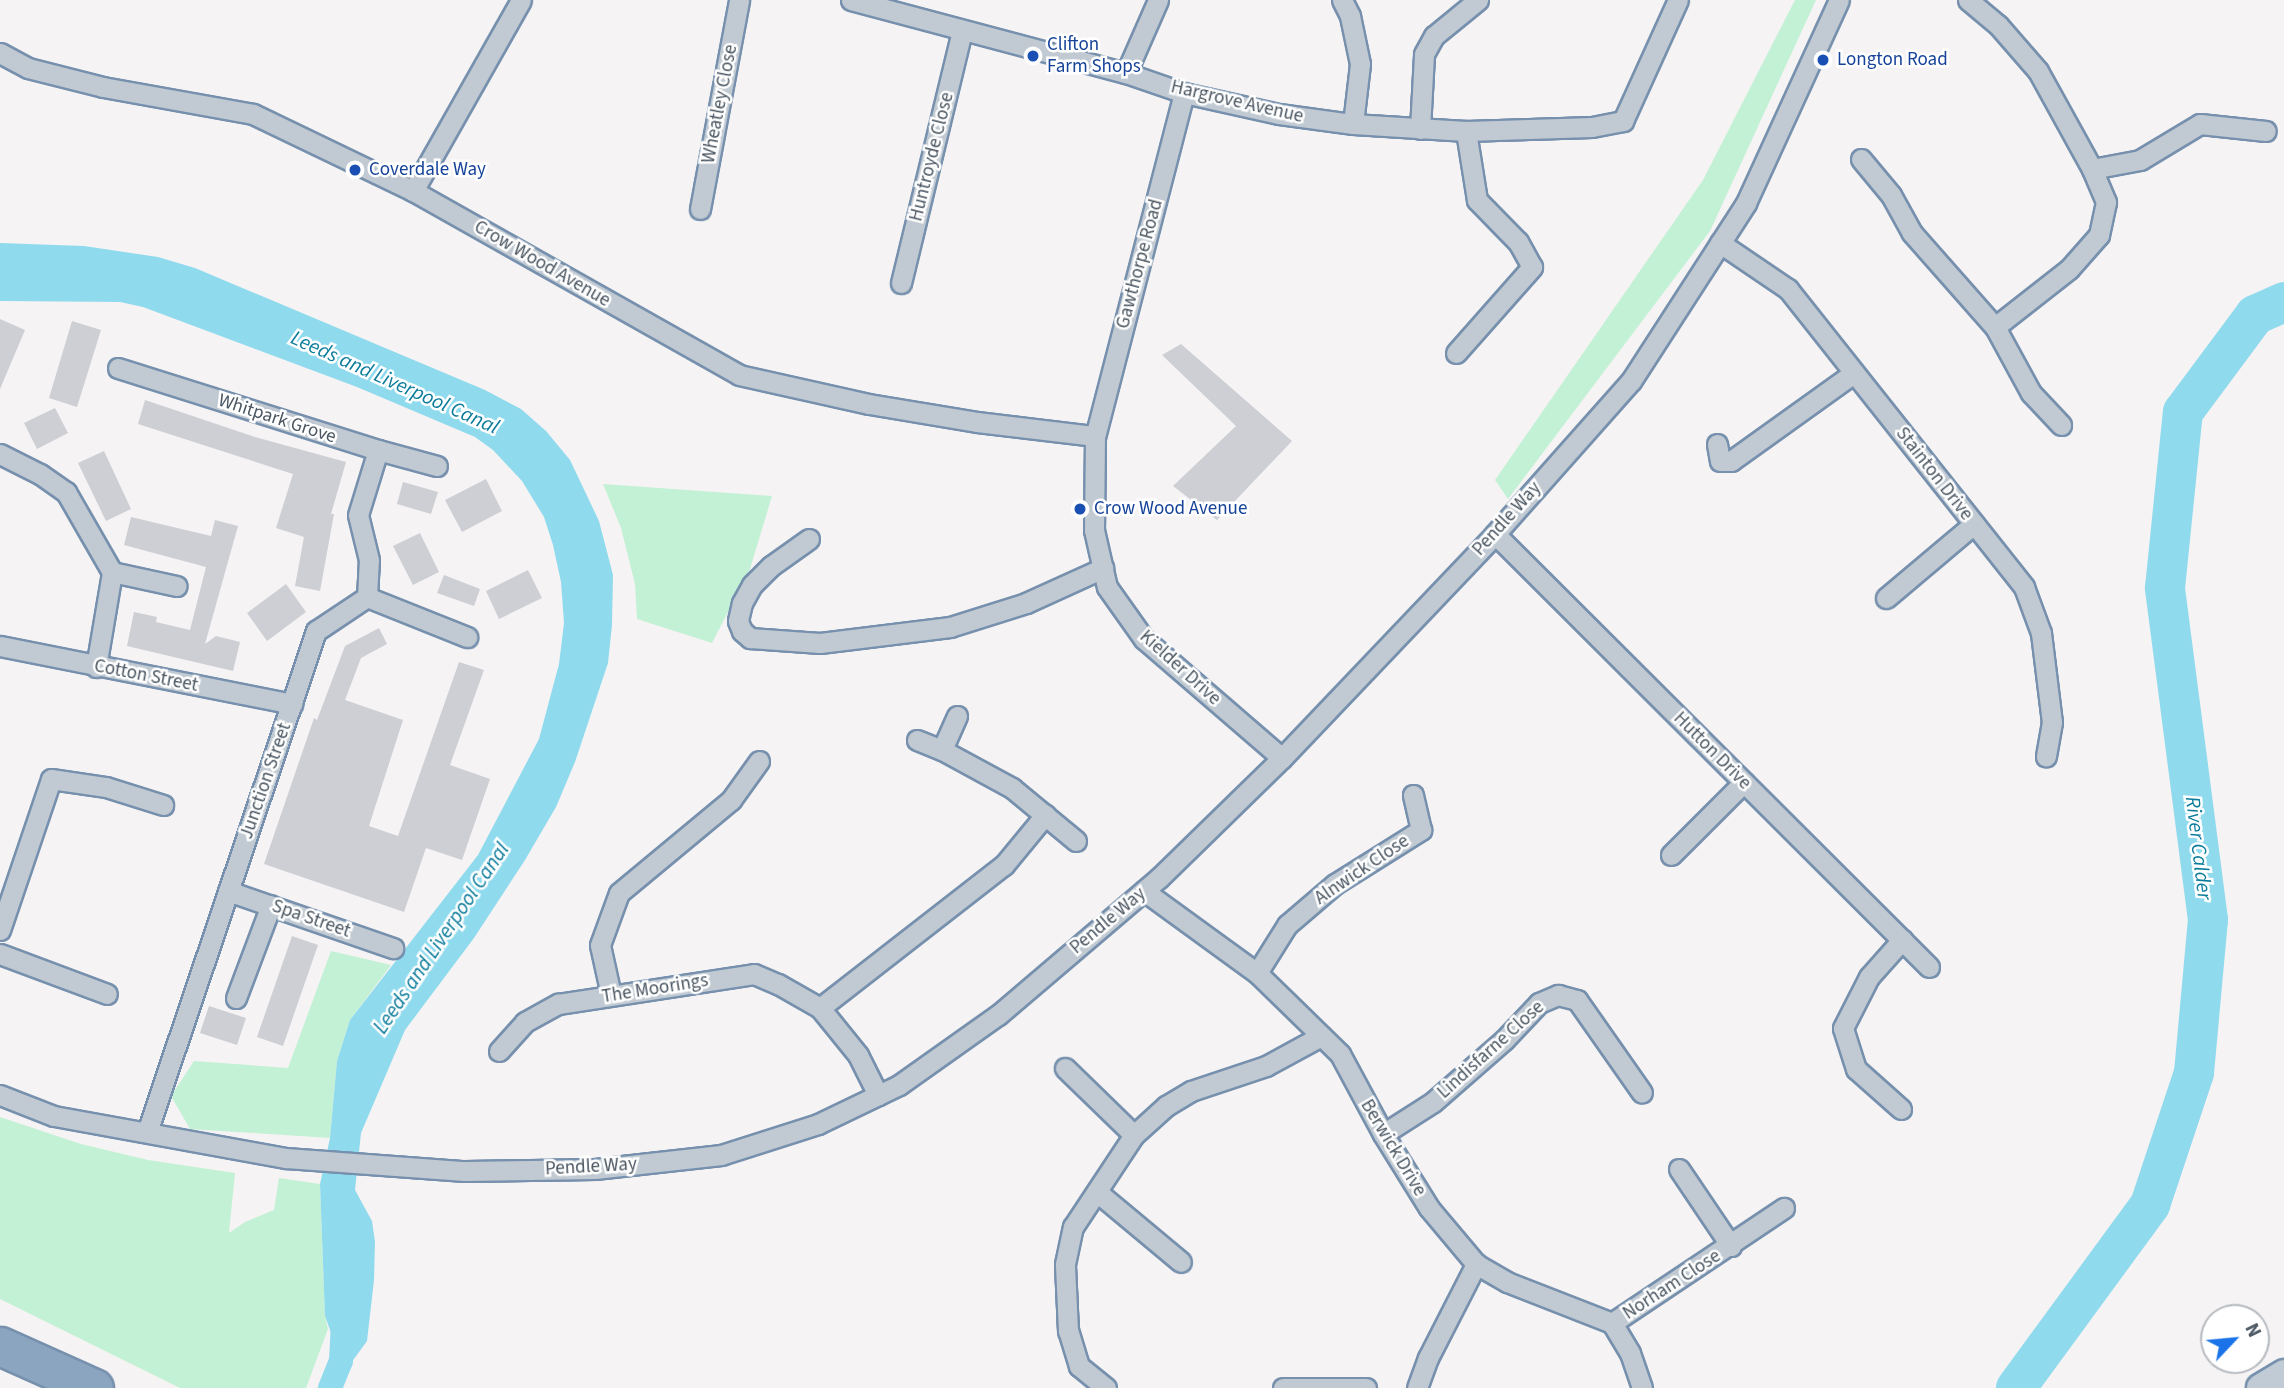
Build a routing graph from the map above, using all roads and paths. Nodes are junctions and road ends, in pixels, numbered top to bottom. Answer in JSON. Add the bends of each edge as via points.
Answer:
{"nodes":[{"id":1,"x":520,"y":0,"type":"edge"},
{"id":2,"x":739,"y":0,"type":"edge"},
{"id":3,"x":851,"y":0,"type":"edge"},
{"id":4,"x":1158,"y":0,"type":"edge"},
{"id":5,"x":1342,"y":0,"type":"edge"},
{"id":6,"x":1478,"y":0,"type":"edge"},
{"id":7,"x":1678,"y":0,"type":"edge"},
{"id":8,"x":1839,"y":0,"type":"edge"},
{"id":9,"x":1968,"y":0,"type":"edge"},
{"id":10,"x":877,"y":4,"type":"edge"},
{"id":11,"x":962,"y":31,"type":"junction"},
{"id":12,"x":0,"y":53,"type":"edge"},
{"id":13,"x":1126,"y":73,"type":"junction"},
{"id":14,"x":1184,"y":93,"type":"junction"},
{"id":15,"x":1353,"y":124,"type":"junction"},
{"id":16,"x":1420,"y":129,"type":"junction"},
{"id":17,"x":1466,"y":131,"type":"junction"},
{"id":18,"x":2266,"y":131,"type":"dead end"},
{"id":19,"x":1861,"y":159,"type":"dead end"},
{"id":20,"x":2092,"y":169,"type":"junction"},
{"id":21,"x":413,"y":191,"type":"junction"},
{"id":22,"x":700,"y":209,"type":"dead end"},
{"id":23,"x":1720,"y":243,"type":"junction"},
{"id":24,"x":901,"y":283,"type":"dead end"},
{"id":25,"x":1994,"y":327,"type":"junction"},
{"id":26,"x":1456,"y":353,"type":"dead end"},
{"id":27,"x":118,"y":368,"type":"dead end"},
{"id":28,"x":1854,"y":373,"type":"junction"},
{"id":29,"x":2062,"y":425,"type":"dead end"},
{"id":30,"x":1095,"y":436,"type":"junction"},
{"id":31,"x":1717,"y":444,"type":"dead end"},
{"id":32,"x":378,"y":450,"type":"junction"},
{"id":33,"x":0,"y":454,"type":"edge"},
{"id":34,"x":437,"y":466,"type":"dead end"},
{"id":35,"x":1974,"y":524,"type":"junction"},
{"id":36,"x":1495,"y":534,"type":"junction"},
{"id":37,"x":809,"y":539,"type":"dead end"},
{"id":38,"x":1103,"y":568,"type":"junction"},
{"id":39,"x":112,"y":572,"type":"junction"},
{"id":40,"x":177,"y":586,"type":"dead end"},
{"id":41,"x":367,"y":597,"type":"junction"},
{"id":42,"x":1886,"y":598,"type":"dead end"},
{"id":43,"x":467,"y":637,"type":"dead end"},
{"id":44,"x":0,"y":646,"type":"edge"},
{"id":45,"x":96,"y":667,"type":"junction"},
{"id":46,"x":292,"y":704,"type":"junction"},
{"id":47,"x":957,"y":716,"type":"dead end"},
{"id":48,"x":917,"y":740,"type":"dead end"},
{"id":49,"x":942,"y":750,"type":"junction"},
{"id":50,"x":2046,"y":756,"type":"dead end"},
{"id":51,"x":1282,"y":758,"type":"junction"},
{"id":52,"x":759,"y":761,"type":"dead end"},
{"id":53,"x":1744,"y":782,"type":"junction"},
{"id":54,"x":1413,"y":796,"type":"dead end"},
{"id":55,"x":163,"y":805,"type":"dead end"},
{"id":56,"x":1045,"y":815,"type":"junction"},
{"id":57,"x":1076,"y":841,"type":"dead end"},
{"id":58,"x":1671,"y":855,"type":"dead end"},
{"id":59,"x":228,"y":891,"type":"junction"},
{"id":60,"x":1144,"y":891,"type":"junction"},
{"id":61,"x":271,"y":905,"type":"junction"},
{"id":62,"x":0,"y":930,"type":"edge"},
{"id":63,"x":1902,"y":940,"type":"junction"},
{"id":64,"x":393,"y":948,"type":"dead end"},
{"id":65,"x":0,"y":954,"type":"edge"},
{"id":66,"x":1929,"y":967,"type":"dead end"},
{"id":67,"x":1257,"y":973,"type":"junction"},
{"id":68,"x":107,"y":994,"type":"dead end"},
{"id":69,"x":611,"y":995,"type":"junction"},
{"id":70,"x":236,"y":998,"type":"dead end"},
{"id":71,"x":820,"y":1008,"type":"junction"},
{"id":72,"x":1321,"y":1036,"type":"junction"},
{"id":73,"x":499,"y":1051,"type":"dead end"},
{"id":74,"x":1065,"y":1068,"type":"dead end"},
{"id":75,"x":1642,"y":1093,"type":"dead end"},
{"id":76,"x":0,"y":1095,"type":"edge"},
{"id":77,"x":878,"y":1095,"type":"junction"},
{"id":78,"x":1901,"y":1108,"type":"dead end"},
{"id":79,"x":147,"y":1132,"type":"junction"},
{"id":80,"x":1383,"y":1134,"type":"junction"},
{"id":81,"x":1134,"y":1135,"type":"junction"},
{"id":82,"x":1679,"y":1169,"type":"dead end"},
{"id":83,"x":1097,"y":1192,"type":"junction"},
{"id":84,"x":1784,"y":1208,"type":"dead end"},
{"id":85,"x":1731,"y":1246,"type":"junction"},
{"id":86,"x":1181,"y":1262,"type":"dead end"},
{"id":87,"x":1476,"y":1264,"type":"junction"},
{"id":88,"x":1612,"y":1323,"type":"junction"},
{"id":89,"x":0,"y":1346,"type":"edge"},
{"id":90,"x":2284,"y":1374,"type":"edge"},
{"id":91,"x":94,"y":1388,"type":"edge"},
{"id":92,"x":1106,"y":1388,"type":"edge"},
{"id":93,"x":1283,"y":1388,"type":"edge"},
{"id":94,"x":1366,"y":1388,"type":"edge"},
{"id":95,"x":1417,"y":1388,"type":"edge"},
{"id":96,"x":1642,"y":1388,"type":"edge"},
{"id":97,"x":2261,"y":1388,"type":"edge"}],
"edges":[{"from":1,"to":21,"type":"street"},
{"from":2,"to":22,"type":"street","name":"Wheatley Close"},
{"from":3,"to":10,"type":"street","name":"Hargrove Avenue"},
{"from":4,"to":13,"type":"street"},
{"from":5,"to":15,"type":"street","via":[[1360,64]]},
{"from":6,"to":16,"type":"street","via":[[1434,36],[1424,54]]},
{"from":7,"to":17,"type":"street","name":"Hargrove Avenue","via":[[1623,121],[1592,127]]},
{"from":8,"to":23,"type":"street","name":"Pendle Way","via":[[1782,130],[1746,203]]},
{"from":9,"to":20,"type":"street","via":[[1998,24],[2038,71]]},
{"from":10,"to":11,"type":"street","name":"Hargrove Avenue"},
{"from":11,"to":13,"type":"street","name":"Hargrove Avenue"},
{"from":11,"to":24,"type":"street","name":"Huntroyde Close"},
{"from":12,"to":21,"type":"street","name":"Crow Wood Avenue","via":[[28,68],[103,87],[253,114]]},
{"from":13,"to":14,"type":"street","name":"Hargrove Avenue"},
{"from":14,"to":15,"type":"street","name":"Hargrove Avenue","via":[[1299,118]]},
{"from":14,"to":30,"type":"street","name":"Gawthorpe Road"},
{"from":15,"to":16,"type":"street","name":"Hargrove Avenue"},
{"from":16,"to":17,"type":"street","name":"Hargrove Avenue"},
{"from":17,"to":26,"type":"street","via":[[1477,200],[1518,242],[1532,267]]},
{"from":18,"to":20,"type":"street","via":[[2200,124],[2140,160]]},
{"from":19,"to":25,"type":"street","via":[[1891,195],[1912,233]]},
{"from":20,"to":25,"type":"street","via":[[2106,202],[2099,235],[2069,269]]},
{"from":21,"to":30,"type":"street","name":"Crow Wood Avenue","via":[[739,375],[869,404]]},
{"from":23,"to":28,"type":"street","name":"Stainton Drive","via":[[1788,289]]},
{"from":23,"to":36,"type":"street","name":"Pendle Way","via":[[1631,381]]},
{"from":25,"to":29,"type":"street","via":[[2031,393]]},
{"from":27,"to":32,"type":"street","name":"Whitpark Grove"},
{"from":28,"to":31,"type":"street","via":[[1731,461],[1720,461]]},
{"from":28,"to":35,"type":"street","name":"Stainton Drive"},
{"from":30,"to":38,"type":"street","name":"Kielder Drive","via":[[1094,530]]},
{"from":32,"to":34,"type":"street","name":"Whitpark Grove"},
{"from":32,"to":41,"type":"street","via":[[358,515],[369,560]]},
{"from":33,"to":39,"type":"street","via":[[66,492]]},
{"from":35,"to":42,"type":"street"},
{"from":35,"to":50,"type":"street","name":"Stainton Drive","via":[[2024,587],[2041,633],[2052,722]]},
{"from":36,"to":51,"type":"street","name":"Pendle Way"},
{"from":36,"to":53,"type":"street","name":"Hutton Drive"},
{"from":37,"to":38,"type":"street","via":[[752,585],[738,621],[750,638],[820,643],[950,627],[1026,603]]},
{"from":38,"to":51,"type":"street","name":"Kielder Drive","via":[[1107,587],[1143,639]]},
{"from":39,"to":40,"type":"street"},
{"from":39,"to":45,"type":"street"},
{"from":41,"to":43,"type":"street"},
{"from":41,"to":46,"type":"street","name":"Junction Street","via":[[316,631]]},
{"from":44,"to":45,"type":"street","name":"Cotton Street"},
{"from":45,"to":46,"type":"street","name":"Cotton Street"},
{"from":46,"to":59,"type":"street","name":"Junction Street"},
{"from":47,"to":49,"type":"street"},
{"from":48,"to":49,"type":"street"},
{"from":49,"to":56,"type":"street","via":[[996,778]]},
{"from":51,"to":60,"type":"street","name":"Pendle Way"},
{"from":52,"to":69,"type":"street","via":[[732,800],[620,893],[600,945]]},
{"from":53,"to":58,"type":"street"},
{"from":53,"to":63,"type":"street","name":"Hutton Drive"},
{"from":54,"to":67,"type":"street","name":"Alnwick Close","via":[[1421,830],[1335,884],[1287,925]]},
{"from":55,"to":62,"type":"street","via":[[106,787],[51,779]]},
{"from":56,"to":57,"type":"street"},
{"from":56,"to":71,"type":"street","via":[[1004,864]]},
{"from":59,"to":61,"type":"street","name":"Spa Street"},
{"from":59,"to":79,"type":"street","name":"Junction Street"},
{"from":60,"to":67,"type":"street","name":"Berwick Drive"},
{"from":60,"to":77,"type":"street","name":"Pendle Way","via":[[998,1015]]},
{"from":61,"to":64,"type":"street","name":"Spa Street"},
{"from":61,"to":70,"type":"street"},
{"from":63,"to":66,"type":"street","name":"Hutton Drive"},
{"from":63,"to":78,"type":"street","via":[[1869,977],[1843,1028],[1856,1069]]},
{"from":65,"to":68,"type":"street"},
{"from":67,"to":72,"type":"street","name":"Berwick Drive"},
{"from":69,"to":71,"type":"street","name":"The Moorings","via":[[754,974]]},
{"from":69,"to":73,"type":"street","name":"The Moorings","via":[[558,1004],[525,1021]]},
{"from":71,"to":77,"type":"street","name":"The Moorings","via":[[858,1055]]},
{"from":72,"to":80,"type":"street","name":"Berwick Drive","via":[[1340,1054]]},
{"from":72,"to":81,"type":"street","via":[[1266,1066],[1191,1091]]},
{"from":74,"to":81,"type":"street"},
{"from":75,"to":80,"type":"street","name":"Lindisfarne Close","via":[[1577,1000],[1558,995],[1539,1003],[1433,1102]]},
{"from":76,"to":79,"type":"street","name":"Pendle Way","via":[[54,1116]]},
{"from":77,"to":79,"type":"street","name":"Pendle Way","via":[[818,1124],[722,1155],[595,1169],[465,1171],[286,1158]]},
{"from":80,"to":87,"type":"street","name":"Berwick Drive","via":[[1436,1218]]},
{"from":81,"to":83,"type":"street"},
{"from":82,"to":85,"type":"street","name":"Norham Close"},
{"from":83,"to":86,"type":"street"},
{"from":83,"to":92,"type":"street","via":[[1073,1227],[1065,1264],[1068,1331],[1079,1366]]},
{"from":84,"to":85,"type":"street","name":"Norham Close"},
{"from":85,"to":88,"type":"street","name":"Norham Close"},
{"from":87,"to":88,"type":"street","name":"Berwick Drive","via":[[1507,1282]]},
{"from":87,"to":95,"type":"street"},
{"from":88,"to":96,"type":"street","via":[[1630,1353]]},
{"from":89,"to":91,"type":"highway"},
{"from":90,"to":97,"type":"main road"},
{"from":93,"to":94,"type":"street"}]}
